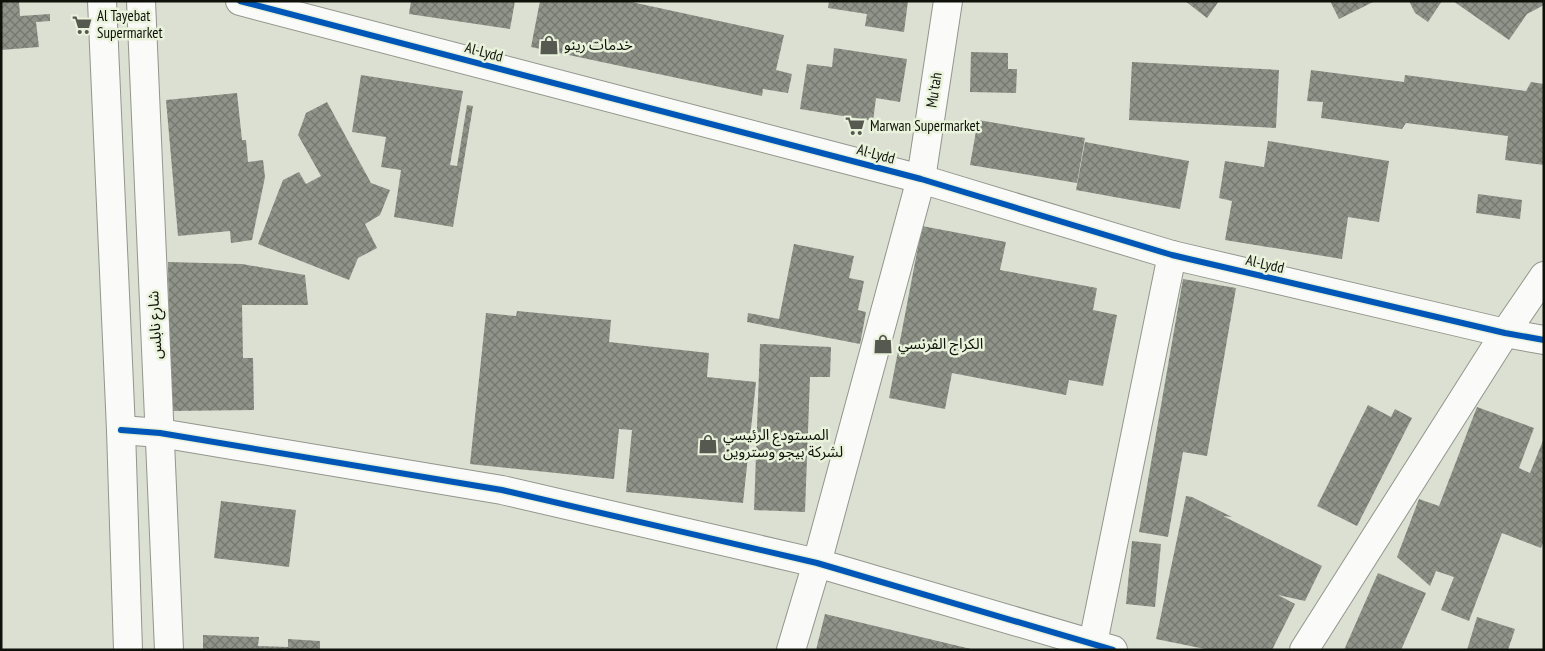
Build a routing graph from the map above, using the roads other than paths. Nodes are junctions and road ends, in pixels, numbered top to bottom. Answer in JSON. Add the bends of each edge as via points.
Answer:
{"nodes":[{"id":1,"x":102,"y":1,"type":"edge"},
{"id":2,"x":141,"y":1,"type":"edge"},
{"id":3,"x":240,"y":1,"type":"edge"},
{"id":4,"x":948,"y":1,"type":"edge"},
{"id":5,"x":921,"y":179,"type":"junction"},
{"id":6,"x":1172,"y":254,"type":"junction"},
{"id":7,"x":1544,"y":276,"type":"edge"},
{"id":8,"x":1504,"y":333,"type":"junction"},
{"id":9,"x":1544,"y":340,"type":"edge"},
{"id":10,"x":121,"y":430,"type":"junction"},
{"id":11,"x":160,"y":433,"type":"junction"},
{"id":12,"x":816,"y":564,"type":"junction"},
{"id":13,"x":1103,"y":646,"type":"edge"},
{"id":14,"x":128,"y":650,"type":"edge"},
{"id":15,"x":169,"y":650,"type":"edge"},
{"id":16,"x":791,"y":650,"type":"edge"},
{"id":17,"x":1304,"y":650,"type":"edge"}],
"edges":[{"from":1,"to":10,"type":"street"},
{"from":2,"to":11,"type":"street","name":"شارع نابلس"},
{"from":3,"to":5,"type":"street","name":"Al-Lydd"},
{"from":4,"to":5,"type":"street","name":"Mu'tah"},
{"from":5,"to":6,"type":"street","name":"Al-Lydd"},
{"from":5,"to":12,"type":"street","name":"Mu'tah"},
{"from":6,"to":8,"type":"street","name":"Al-Lydd"},
{"from":6,"to":13,"type":"street"},
{"from":7,"to":8,"type":"street"},
{"from":8,"to":9,"type":"street","name":"Al-Lydd"},
{"from":8,"to":17,"type":"street"},
{"from":10,"to":11,"type":"street"},
{"from":10,"to":14,"type":"street"},
{"from":11,"to":12,"type":"street","via":[[502,490]]},
{"from":11,"to":15,"type":"street","name":"شارع نابلس"},
{"from":12,"to":13,"type":"street"},
{"from":12,"to":16,"type":"street","name":"Mu'tah"}]}
